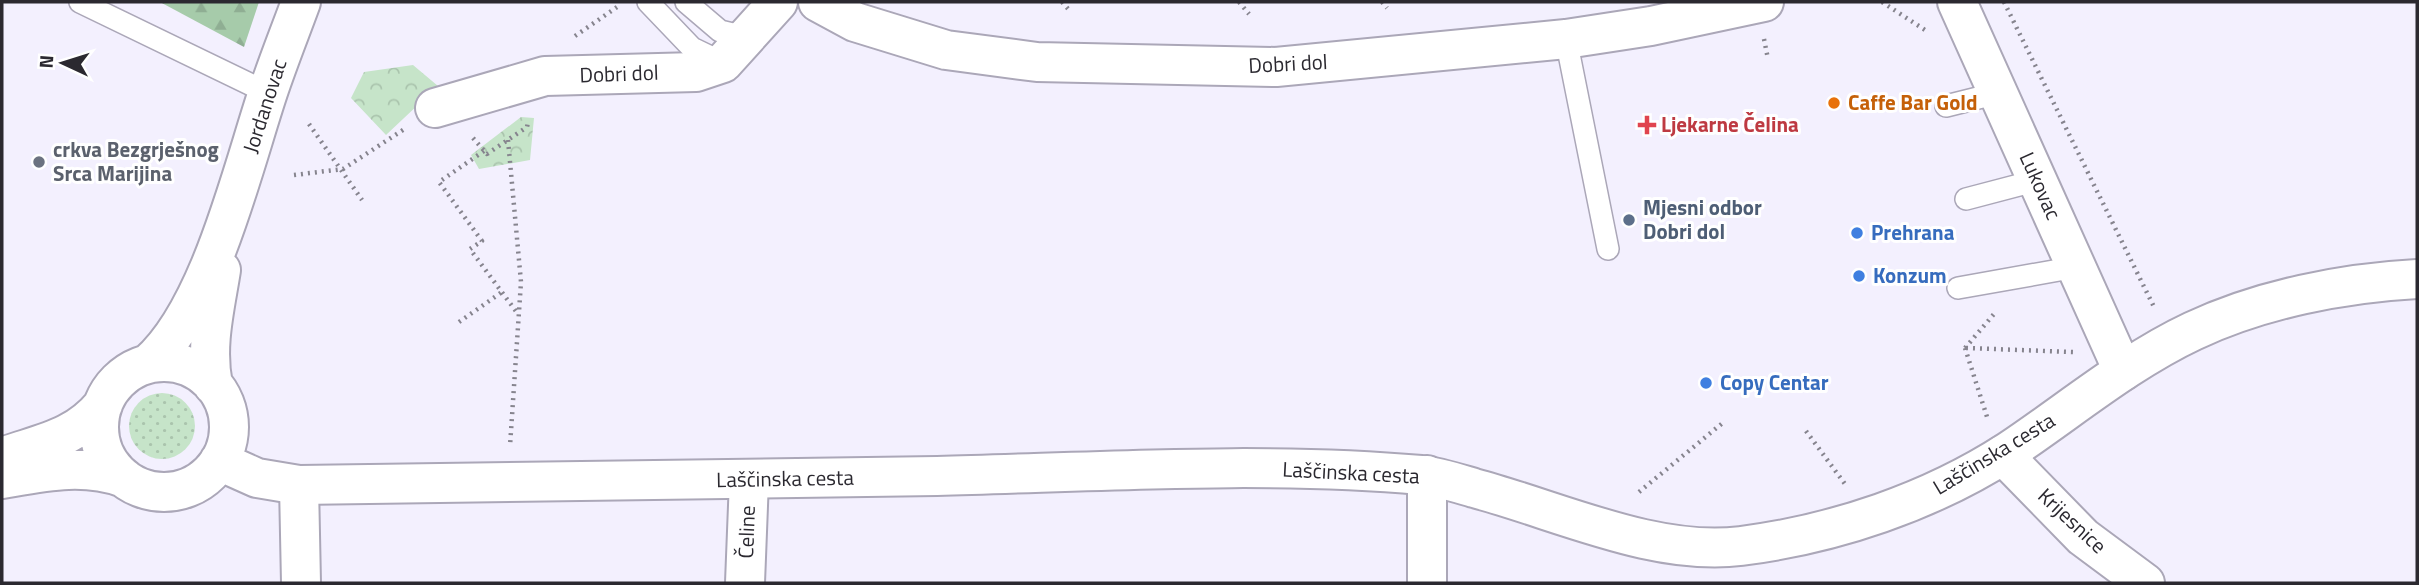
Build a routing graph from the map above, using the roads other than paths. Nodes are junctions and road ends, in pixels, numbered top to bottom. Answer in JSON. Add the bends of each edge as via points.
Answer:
{"nodes":[{"id":1,"x":80,"y":2,"type":"edge"},
{"id":2,"x":301,"y":2,"type":"edge"},
{"id":3,"x":648,"y":2,"type":"edge"},
{"id":4,"x":685,"y":2,"type":"edge"},
{"id":5,"x":778,"y":2,"type":"edge"},
{"id":6,"x":818,"y":2,"type":"edge"},
{"id":7,"x":1764,"y":2,"type":"edge"},
{"id":8,"x":1957,"y":2,"type":"edge"},
{"id":9,"x":1566,"y":39,"type":"junction"},
{"id":10,"x":734,"y":50,"type":"junction"},
{"id":11,"x":268,"y":93,"type":"junction"},
{"id":12,"x":1998,"y":93,"type":"junction"},
{"id":13,"x":1946,"y":106,"type":"dead end"},
{"id":14,"x":436,"y":108,"type":"road end"},
{"id":15,"x":2038,"y":180,"type":"junction"},
{"id":16,"x":1966,"y":198,"type":"dead end"},
{"id":17,"x":232,"y":210,"type":"junction"},
{"id":18,"x":1608,"y":248,"type":"dead end"},
{"id":19,"x":2077,"y":267,"type":"junction"},
{"id":20,"x":2417,"y":279,"type":"edge"},
{"id":21,"x":1958,"y":288,"type":"dead end"},
{"id":22,"x":148,"y":364,"type":"junction"},
{"id":23,"x":2123,"y":371,"type":"junction"},
{"id":24,"x":213,"y":385,"type":"junction"},
{"id":25,"x":103,"y":405,"type":"junction"},
{"id":26,"x":1996,"y":440,"type":"junction"},
{"id":27,"x":2,"y":457,"type":"edge"},
{"id":28,"x":219,"y":461,"type":"junction"},
{"id":29,"x":1427,"y":475,"type":"junction"},
{"id":30,"x":124,"y":478,"type":"junction"},
{"id":31,"x":2,"y":479,"type":"edge"},
{"id":32,"x":749,"y":480,"type":"junction"},
{"id":33,"x":299,"y":485,"type":"junction"},
{"id":34,"x":301,"y":583,"type":"edge"},
{"id":35,"x":745,"y":583,"type":"edge"},
{"id":36,"x":1426,"y":583,"type":"edge"},
{"id":37,"x":2145,"y":583,"type":"edge"}],
"edges":[{"from":1,"to":11,"type":"lane"},
{"from":2,"to":11,"type":"main road","name":"Jordanovac"},
{"from":3,"to":10,"type":"lane","via":[[692,48]]},
{"from":4,"to":10,"type":"lane","via":[[720,31]]},
{"from":5,"to":10,"type":"main road"},
{"from":6,"to":9,"type":"main road","name":"Dobri dol","via":[[855,22],[946,50],[1037,62],[1276,67]]},
{"from":7,"to":9,"type":"main road","name":"Dobri dol"},
{"from":8,"to":12,"type":"main road","name":"Lukovac"},
{"from":9,"to":18,"type":"lane"},
{"from":10,"to":14,"type":"main road","name":"Dobri dol","via":[[696,72],[545,76]]},
{"from":11,"to":17,"type":"main road","name":"Jordanovac"},
{"from":12,"to":13,"type":"lane"},
{"from":12,"to":15,"type":"main road","name":"Lukovac"},
{"from":15,"to":16,"type":"lane"},
{"from":15,"to":19,"type":"main road","name":"Lukovac"},
{"from":17,"to":22,"type":"main road","name":"Jordanovac","via":[[191,304],[171,340]]},
{"from":17,"to":24,"type":"main road","name":"Jordanovac","via":[[209,342]]},
{"from":19,"to":21,"type":"lane"},
{"from":19,"to":23,"type":"main road","name":"Lukovac"},
{"from":20,"to":23,"type":"main road","name":"Laščinska cesta","via":[[2375,281],[2238,314],[2193,331]]},
{"from":22,"to":24,"type":"main road","via":[[182,364]]},
{"from":22,"to":25,"type":"main road","via":[[120,379]]},
{"from":23,"to":26,"type":"main road","name":"Laščinska cesta"},
{"from":24,"to":28,"type":"main road","via":[[228,418]]},
{"from":25,"to":27,"type":"main road","via":[[82,428]]},
{"from":25,"to":30,"type":"main road","via":[[101,440],[107,457]]},
{"from":26,"to":29,"type":"main road","name":"Laščinska cesta","via":[[1897,508],[1822,531],[1737,547],[1678,546]]},
{"from":26,"to":37,"type":"main road","name":"Krijesnice","via":[[2083,537]]},
{"from":28,"to":30,"type":"main road","via":[[198,482],[182,489],[147,489]]},
{"from":28,"to":33,"type":"main road","name":"Laščinska cesta","via":[[257,478]]},
{"from":29,"to":32,"type":"main road","name":"Laščinska cesta","via":[[1254,468]]},
{"from":29,"to":36,"type":"main road"},
{"from":30,"to":31,"type":"main road","via":[[89,469]]},
{"from":32,"to":33,"type":"main road","name":"Laščinska cesta"},
{"from":32,"to":35,"type":"main road","name":"Čeline"},
{"from":33,"to":34,"type":"main road"}]}
